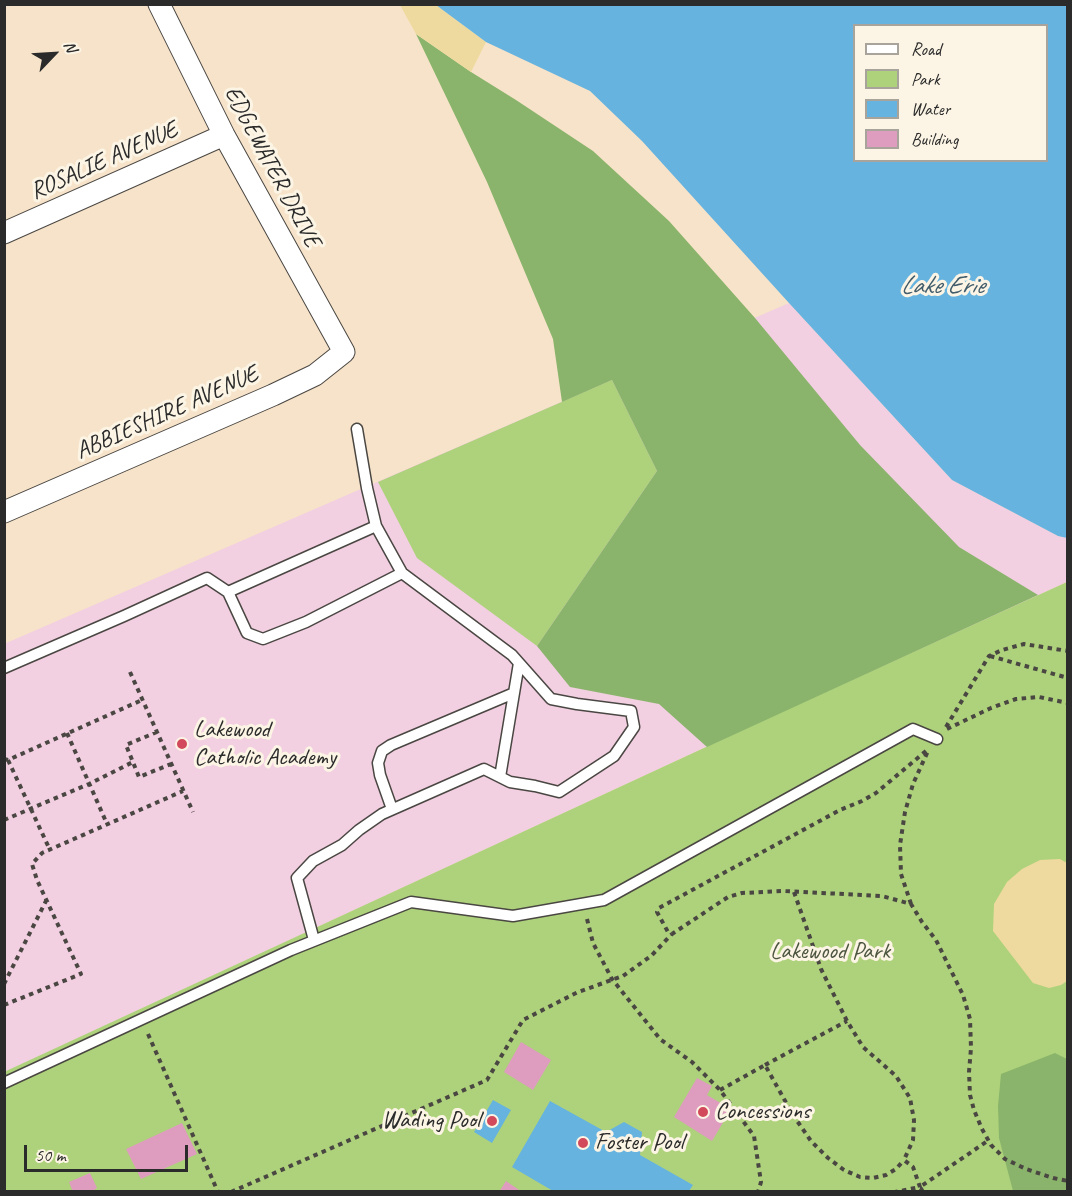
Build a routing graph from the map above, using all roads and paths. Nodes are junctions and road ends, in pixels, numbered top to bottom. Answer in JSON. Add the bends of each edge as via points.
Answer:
{"nodes":[{"id":1,"x":159,"y":4,"type":"edge"},
{"id":2,"x":224,"y":135,"type":"junction"},
{"id":3,"x":4,"y":233,"type":"edge"},
{"id":4,"x":344,"y":352,"type":"joint"},
{"id":5,"x":357,"y":429,"type":"dead end"},
{"id":6,"x":4,"y":512,"type":"edge"},
{"id":7,"x":376,"y":526,"type":"junction"},
{"id":8,"x":402,"y":573,"type":"junction"},
{"id":9,"x":228,"y":592,"type":"junction"},
{"id":10,"x":1068,"y":651,"type":"edge"},
{"id":11,"x":989,"y":656,"type":"junction"},
{"id":12,"x":519,"y":663,"type":"junction"},
{"id":13,"x":4,"y":668,"type":"edge"},
{"id":14,"x":130,"y":672,"type":"dead end"},
{"id":15,"x":1068,"y":678,"type":"edge"},
{"id":16,"x":514,"y":693,"type":"junction"},
{"id":17,"x":142,"y":700,"type":"junction"},
{"id":18,"x":1068,"y":703,"type":"edge"},
{"id":19,"x":157,"y":732,"type":"junction"},
{"id":20,"x":67,"y":734,"type":"junction"},
{"id":21,"x":941,"y":734,"type":"junction"},
{"id":22,"x":7,"y":759,"type":"edge"},
{"id":23,"x":133,"y":762,"type":"junction"},
{"id":24,"x":171,"y":764,"type":"junction"},
{"id":25,"x":500,"y":777,"type":"junction"},
{"id":26,"x":89,"y":784,"type":"junction"},
{"id":27,"x":183,"y":791,"type":"junction"},
{"id":28,"x":31,"y":808,"type":"junction"},
{"id":29,"x":392,"y":809,"type":"junction"},
{"id":30,"x":193,"y":812,"type":"dead end"},
{"id":31,"x":4,"y":820,"type":"edge"},
{"id":32,"x":107,"y":824,"type":"junction"},
{"id":33,"x":50,"y":850,"type":"junction"},
{"id":34,"x":794,"y":892,"type":"junction"},
{"id":35,"x":46,"y":901,"type":"junction"},
{"id":36,"x":583,"y":904,"type":"junction"},
{"id":37,"x":911,"y":904,"type":"junction"},
{"id":38,"x":672,"y":934,"type":"junction"},
{"id":39,"x":314,"y":940,"type":"junction"},
{"id":40,"x":612,"y":980,"type":"junction"},
{"id":41,"x":4,"y":984,"type":"edge"},
{"id":42,"x":4,"y":1005,"type":"edge"},
{"id":43,"x":847,"y":1021,"type":"junction"},
{"id":44,"x":147,"y":1030,"type":"dead end"},
{"id":45,"x":765,"y":1065,"type":"junction"},
{"id":46,"x":4,"y":1083,"type":"edge"},
{"id":47,"x":720,"y":1090,"type":"junction"},
{"id":48,"x":988,"y":1140,"type":"junction"},
{"id":49,"x":904,"y":1160,"type":"junction"},
{"id":50,"x":1068,"y":1181,"type":"edge"},
{"id":51,"x":922,"y":1189,"type":"edge"},
{"id":52,"x":218,"y":1191,"type":"edge"},
{"id":53,"x":231,"y":1191,"type":"edge"},
{"id":54,"x":758,"y":1191,"type":"edge"},
{"id":55,"x":895,"y":1191,"type":"edge"}],
"edges":[{"from":1,"to":2,"type":"street","name":"EDGEWATER DRIVE"},
{"from":2,"to":3,"type":"street","name":"ROSALIE AVENUE"},
{"from":2,"to":4,"type":"street","name":"EDGEWATER DRIVE"},
{"from":4,"to":6,"type":"street","name":"ABBIESHIRE AVENUE","via":[[315,375],[273,395]]},
{"from":5,"to":7,"type":"lane"},
{"from":7,"to":8,"type":"lane"},
{"from":7,"to":9,"type":"lane"},
{"from":8,"to":9,"type":"lane","via":[[306,622],[263,639],[247,633]]},
{"from":8,"to":12,"type":"lane"},
{"from":9,"to":13,"type":"lane","via":[[207,578]]},
{"from":10,"to":11,"type":"path","via":[[1024,644]]},
{"from":11,"to":15,"type":"path"},
{"from":11,"to":21,"type":"path"},
{"from":12,"to":16,"type":"lane"},
{"from":12,"to":25,"type":"lane","via":[[551,699],[631,711],[634,727],[614,756],[559,792]]},
{"from":14,"to":17,"type":"path"},
{"from":16,"to":25,"type":"lane"},
{"from":16,"to":29,"type":"lane","via":[[382,751],[378,763]]},
{"from":17,"to":19,"type":"path"},
{"from":17,"to":20,"type":"path"},
{"from":18,"to":21,"type":"path","via":[[1039,697],[1016,699]]},
{"from":19,"to":23,"type":"path","via":[[126,745]]},
{"from":19,"to":24,"type":"path"},
{"from":20,"to":22,"type":"path"},
{"from":20,"to":26,"type":"path"},
{"from":21,"to":36,"type":"lane","via":[[913,729],[604,900]]},
{"from":22,"to":28,"type":"path"},
{"from":23,"to":24,"type":"path","via":[[139,777]]},
{"from":23,"to":26,"type":"path"},
{"from":24,"to":27,"type":"path"},
{"from":25,"to":29,"type":"lane","via":[[484,769]]},
{"from":26,"to":28,"type":"path"},
{"from":26,"to":32,"type":"path"},
{"from":27,"to":30,"type":"path"},
{"from":27,"to":32,"type":"path"},
{"from":28,"to":31,"type":"path"},
{"from":28,"to":33,"type":"path"},
{"from":29,"to":39,"type":"lane","via":[[314,861],[297,878]]},
{"from":32,"to":33,"type":"path"},
{"from":33,"to":35,"type":"path","via":[[32,864]]},
{"from":34,"to":37,"type":"path","via":[[882,896]]},
{"from":34,"to":38,"type":"path","via":[[728,897]]},
{"from":34,"to":43,"type":"path","via":[[821,969]]},
{"from":35,"to":41,"type":"path"},
{"from":35,"to":42,"type":"path","via":[[81,974]]},
{"from":36,"to":39,"type":"lane","via":[[513,916],[411,902]]},
{"from":36,"to":40,"type":"path","via":[[593,943]]},
{"from":37,"to":38,"type":"path","via":[[902,874],[900,845],[913,784],[929,748],[876,793],[659,908],[657,912]]},
{"from":37,"to":48,"type":"path","via":[[936,940],[963,995],[970,1020],[970,1095]]},
{"from":38,"to":40,"type":"path","via":[[644,962]]},
{"from":39,"to":46,"type":"lane"},
{"from":40,"to":47,"type":"path","via":[[660,1040],[692,1062]]},
{"from":40,"to":53,"type":"path","via":[[523,1020],[487,1080]]},
{"from":43,"to":45,"type":"path"},
{"from":43,"to":49,"type":"path","via":[[863,1047],[896,1076],[910,1098],[913,1140]]},
{"from":44,"to":52,"type":"path"},
{"from":45,"to":47,"type":"path"},
{"from":45,"to":49,"type":"path","via":[[811,1141],[844,1170],[873,1178],[886,1175]]},
{"from":47,"to":54,"type":"path","via":[[754,1136],[761,1182]]},
{"from":48,"to":50,"type":"path","via":[[1005,1159]]},
{"from":48,"to":51,"type":"path"},
{"from":49,"to":51,"type":"path","via":[[913,1167]]},
{"from":51,"to":55,"type":"path"}]}
